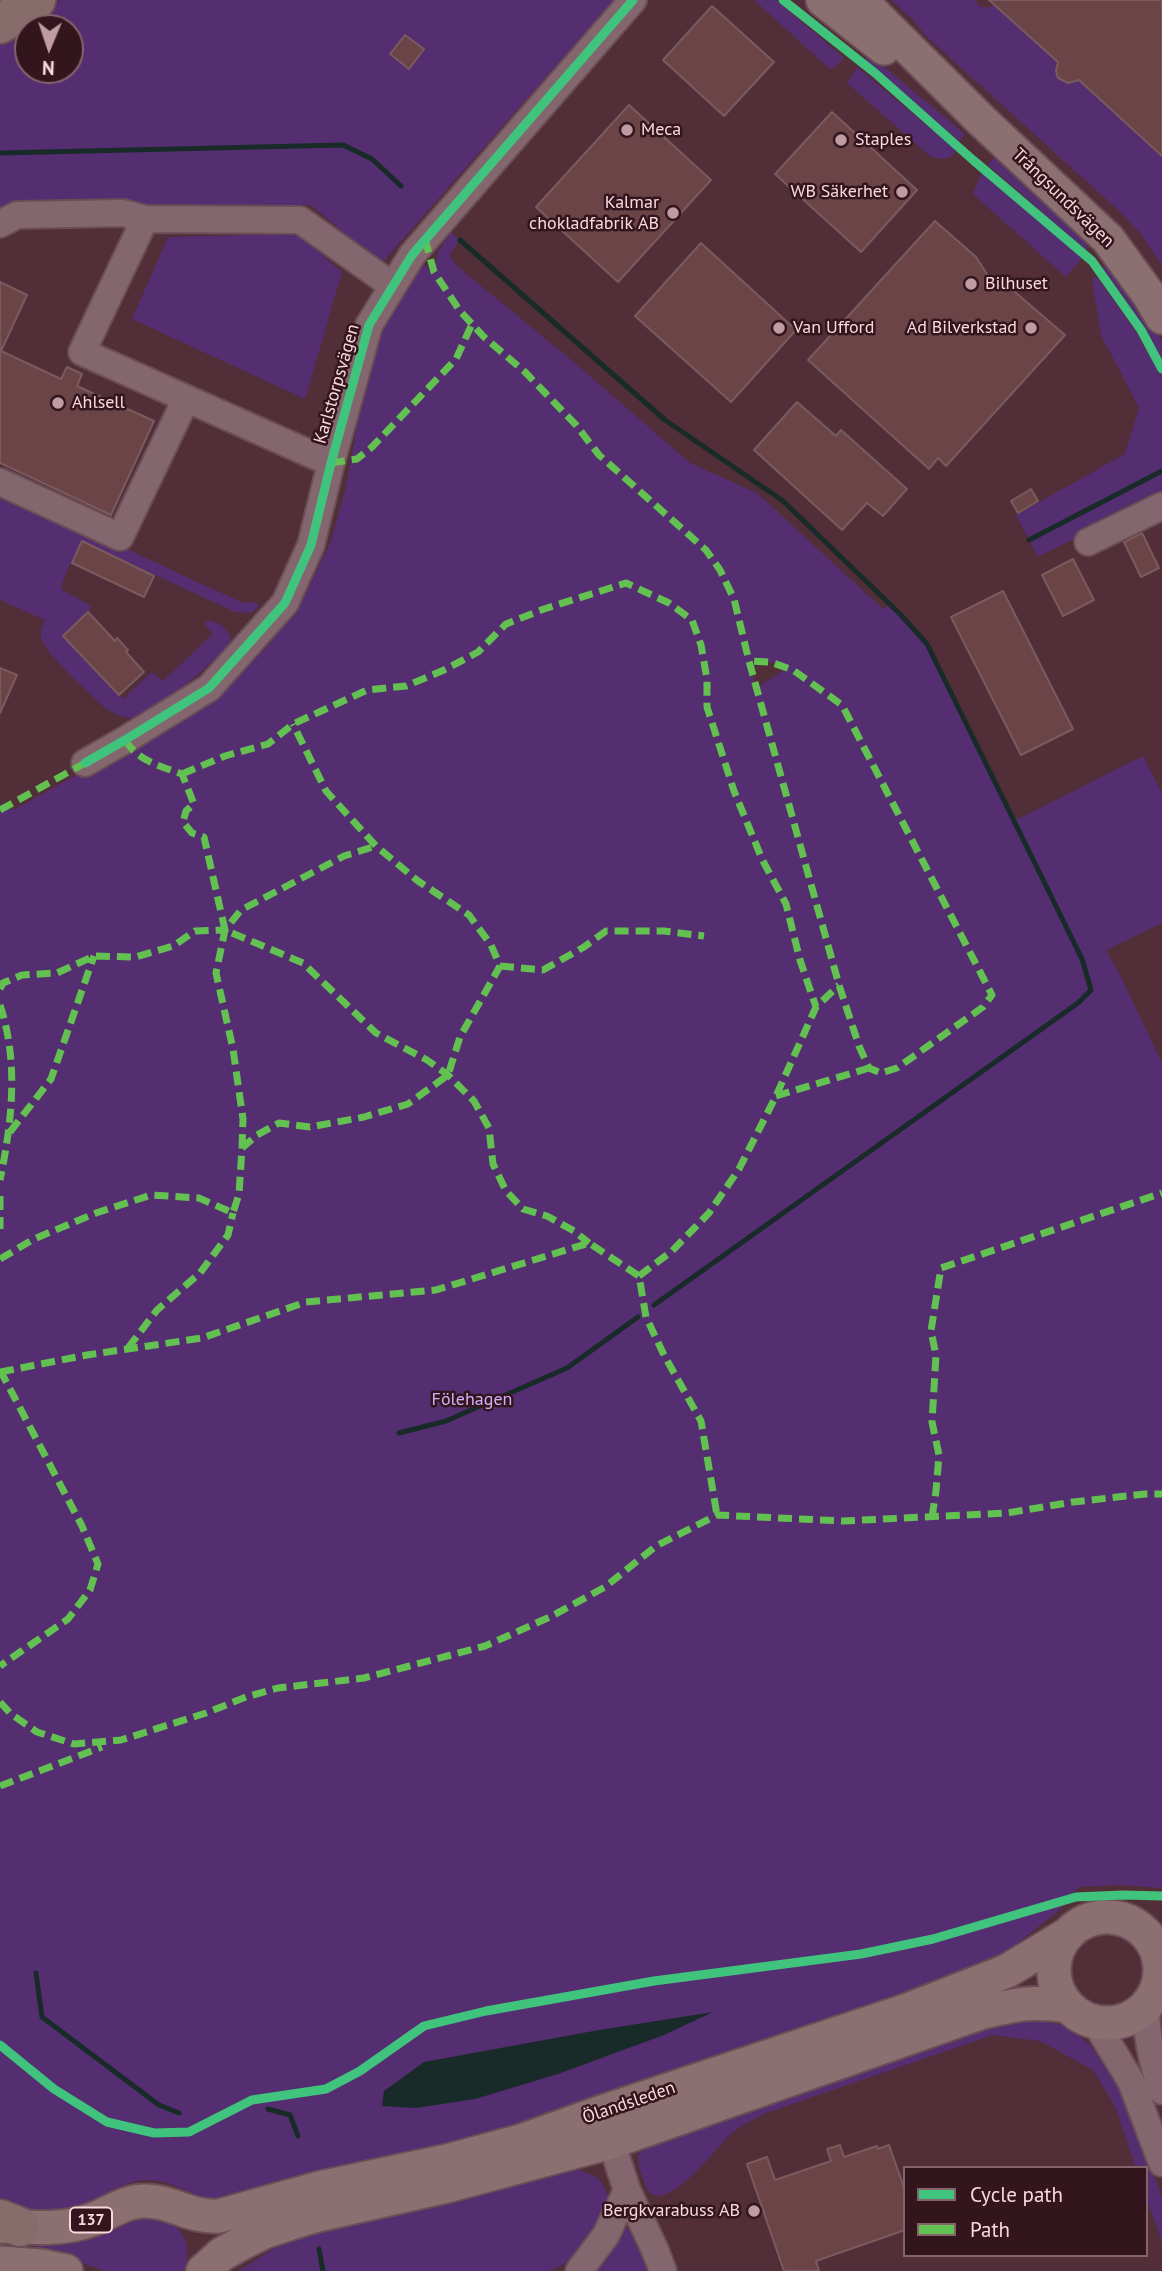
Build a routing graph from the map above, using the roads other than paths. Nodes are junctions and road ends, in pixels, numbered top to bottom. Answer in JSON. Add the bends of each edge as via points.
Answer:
{"nodes":[{"id":1,"x":36,"y":0,"type":"edge"},
{"id":2,"x":633,"y":0,"type":"edge"},
{"id":3,"x":822,"y":0,"type":"edge"},
{"id":4,"x":860,"y":0,"type":"edge"},
{"id":5,"x":0,"y":24,"type":"edge"},
{"id":6,"x":981,"y":120,"type":"junction"},
{"id":7,"x":145,"y":219,"type":"junction"},
{"id":8,"x":0,"y":224,"type":"edge"},
{"id":9,"x":393,"y":286,"type":"junction"},
{"id":10,"x":1162,"y":317,"type":"edge"},
{"id":11,"x":186,"y":399,"type":"junction"},
{"id":12,"x":331,"y":463,"type":"junction"},
{"id":13,"x":0,"y":482,"type":"edge"},
{"id":14,"x":1162,"y":506,"type":"edge"},
{"id":15,"x":1088,"y":542,"type":"dead end"},
{"id":16,"x":85,"y":762,"type":"dead end"},
{"id":17,"x":1151,"y":1928,"type":"edge"},
{"id":18,"x":1065,"y":1936,"type":"junction"},
{"id":19,"x":1155,"y":1994,"type":"edge"},
{"id":20,"x":1082,"y":2014,"type":"junction"},
{"id":21,"x":1162,"y":2091,"type":"edge"},
{"id":22,"x":607,"y":2127,"type":"junction"},
{"id":23,"x":1162,"y":2162,"type":"edge"},
{"id":24,"x":627,"y":2190,"type":"junction"},
{"id":25,"x":178,"y":2210,"type":"junction"},
{"id":26,"x":7,"y":2224,"type":"edge"},
{"id":27,"x":0,"y":2263,"type":"edge"},
{"id":28,"x":66,"y":2271,"type":"edge"},
{"id":29,"x":197,"y":2271,"type":"edge"},
{"id":30,"x":203,"y":2271,"type":"edge"},
{"id":31,"x":580,"y":2271,"type":"edge"},
{"id":32,"x":663,"y":2271,"type":"edge"}],
"edges":[{"from":1,"to":5,"type":"highway"},
{"from":2,"to":9,"type":"street","name":"Karlstorpsvägen","via":[[412,256]]},
{"from":3,"to":6,"type":"main road","name":"Trångsundsvägen"},
{"from":4,"to":6,"type":"main road","name":"Trångsundsvägen"},
{"from":6,"to":10,"type":"main road","name":"Trångsundsvägen","via":[[1108,239]]},
{"from":7,"to":8,"type":"street","via":[[123,213],[17,215]]},
{"from":7,"to":9,"type":"street","via":[[300,220]]},
{"from":7,"to":11,"type":"street","via":[[82,352]]},
{"from":9,"to":12,"type":"street","name":"Karlstorpsvägen","via":[[369,325]]},
{"from":11,"to":12,"type":"street"},
{"from":11,"to":13,"type":"street","via":[[120,537]]},
{"from":12,"to":16,"type":"street","name":"Karlstorpsvägen","via":[[311,545],[285,603],[209,688]]},
{"from":14,"to":15,"type":"street"},
{"from":17,"to":18,"type":"main road","name":"Ölandsleden","via":[[1115,1917],[1097,1917]]},
{"from":17,"to":19,"type":"main road","name":"Ölandsleden","via":[[1161,1974]]},
{"from":18,"to":20,"type":"main road","via":[[1054,1964],[1056,1987]]},
{"from":18,"to":22,"type":"main road","name":"Ölandsleden","via":[[1007,1971]]},
{"from":19,"to":20,"type":"main road","name":"Ölandsleden","via":[[1133,2016],[1117,2023]]},
{"from":19,"to":21,"type":"street","via":[[1146,2032]]},
{"from":20,"to":22,"type":"main road","name":"Ölandsleden","via":[[1039,2002],[983,2012]]},
{"from":20,"to":23,"type":"street","via":[[1131,2081]]},
{"from":22,"to":24,"type":"street"},
{"from":22,"to":25,"type":"main road","name":"Ölandsleden","via":[[509,2145],[238,2211],[206,2217]]},
{"from":22,"to":30,"type":"main road","name":"Ölandsleden","via":[[443,2187],[264,2232],[222,2254]]},
{"from":24,"to":31,"type":"street","via":[[606,2235]]},
{"from":24,"to":32,"type":"street"},
{"from":25,"to":26,"type":"main road","name":"Ölandsleden","number":"137","via":[[144,2200],[72,2225]]},
{"from":25,"to":29,"type":"main road","via":[[196,2237]]},
{"from":27,"to":28,"type":"main road"}]}
